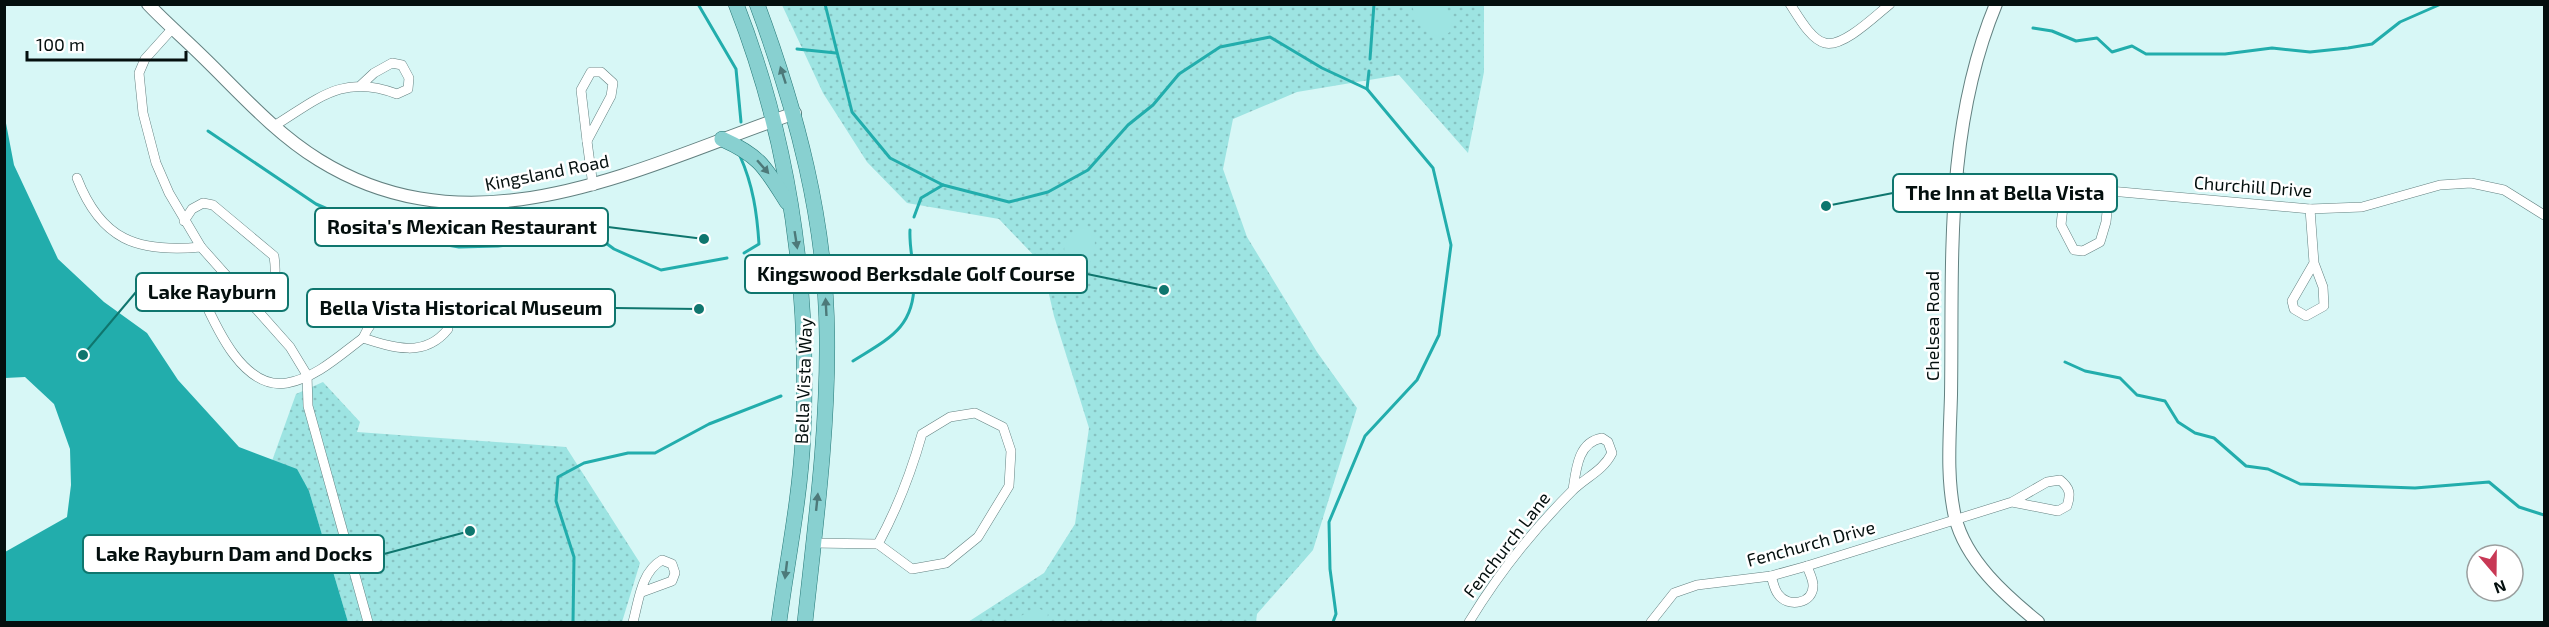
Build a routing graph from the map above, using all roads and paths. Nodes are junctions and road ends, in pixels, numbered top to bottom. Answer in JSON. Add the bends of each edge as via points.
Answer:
{"nodes":[{"id":1,"x":148,"y":4,"type":"edge"},
{"id":2,"x":736,"y":4,"type":"edge"},
{"id":3,"x":757,"y":4,"type":"edge"},
{"id":4,"x":1790,"y":4,"type":"edge"},
{"id":5,"x":1890,"y":4,"type":"edge"},
{"id":6,"x":1995,"y":4,"type":"edge"},
{"id":7,"x":172,"y":29,"type":"junction"},
{"id":8,"x":360,"y":86,"type":"junction"},
{"id":9,"x":795,"y":113,"type":"junction"},
{"id":10,"x":774,"y":120,"type":"junction"},
{"id":11,"x":274,"y":126,"type":"junction"},
{"id":12,"x":722,"y":139,"type":"junction"},
{"id":13,"x":587,"y":141,"type":"junction"},
{"id":14,"x":1955,"y":177,"type":"junction"},
{"id":15,"x":77,"y":178,"type":"dead end"},
{"id":16,"x":593,"y":186,"type":"junction"},
{"id":17,"x":2065,"y":188,"type":"junction"},
{"id":18,"x":2109,"y":191,"type":"junction"},
{"id":19,"x":2310,"y":209,"type":"junction"},
{"id":20,"x":792,"y":210,"type":"junction"},
{"id":21,"x":2543,"y":210,"type":"edge"},
{"id":22,"x":184,"y":220,"type":"junction"},
{"id":23,"x":201,"y":247,"type":"junction"},
{"id":24,"x":2314,"y":263,"type":"junction"},
{"id":25,"x":198,"y":287,"type":"dead end"},
{"id":26,"x":255,"y":308,"type":"junction"},
{"id":27,"x":363,"y":338,"type":"junction"},
{"id":28,"x":307,"y":375,"type":"junction"},
{"id":29,"x":1573,"y":490,"type":"junction"},
{"id":30,"x":2012,"y":502,"type":"junction"},
{"id":31,"x":1955,"y":518,"type":"junction"},
{"id":32,"x":813,"y":543,"type":"junction"},
{"id":33,"x":878,"y":544,"type":"junction"},
{"id":34,"x":1807,"y":566,"type":"junction"},
{"id":35,"x":1771,"y":576,"type":"junction"},
{"id":36,"x":642,"y":592,"type":"dead end"},
{"id":37,"x":368,"y":622,"type":"edge"},
{"id":38,"x":633,"y":622,"type":"edge"},
{"id":39,"x":779,"y":622,"type":"edge"},
{"id":40,"x":806,"y":622,"type":"edge"},
{"id":41,"x":1469,"y":622,"type":"edge"},
{"id":42,"x":1651,"y":622,"type":"edge"},
{"id":43,"x":2038,"y":622,"type":"edge"}],
"edges":[{"from":1,"to":7,"type":"street","name":"Kingsland Road"},
{"from":2,"to":10,"type":"main road","name":"Bella Vista Way"},
{"from":9,"to":3,"type":"main road","name":"Bella Vista Way","one_way":true},
{"from":4,"to":5,"type":"street","via":[[1814,36],[1825,43],[1839,42]]},
{"from":6,"to":14,"type":"street","name":"Chelsea Road","via":[[1971,78]]},
{"from":7,"to":11,"type":"street","name":"Kingsland Road"},
{"from":7,"to":22,"type":"street","via":[[145,59],[140,91],[156,163]]},
{"from":8,"to":8,"type":"street","via":[[379,87],[397,94],[408,88],[409,78],[402,65],[392,63]]},
{"from":8,"to":11,"type":"street","via":[[330,92]]},
{"from":9,"to":10,"type":"street","name":"Kingsland Road"},
{"from":32,"to":9,"type":"main road","name":"Bella Vista Way","one_way":true,"via":[[827,394],[827,334],[817,214]]},
{"from":10,"to":12,"type":"street","name":"Kingsland Road"},
{"from":10,"to":20,"type":"main road","name":"Bella Vista Way"},
{"from":11,"to":16,"type":"street","name":"Kingsland Road","via":[[319,160],[372,187],[443,203],[479,204]]},
{"from":12,"to":16,"type":"street","name":"Kingsland Road"},
{"from":12,"to":20,"type":"main road","one_way":true,"via":[[751,152]]},
{"from":13,"to":13,"type":"street","via":[[581,90],[591,72],[601,72],[612,83],[611,96]]},
{"from":13,"to":16,"type":"street"},
{"from":14,"to":17,"type":"street","name":"Churchill Drive"},
{"from":14,"to":31,"type":"street","name":"Chelsea Road","via":[[1949,305],[1949,435]]},
{"from":15,"to":23,"type":"street","via":[[98,220],[116,234],[158,247]]},
{"from":17,"to":18,"type":"street","name":"Churchill Drive"},
{"from":17,"to":18,"type":"street","via":[[2061,225],[2074,250],[2083,251],[2100,242]]},
{"from":18,"to":19,"type":"street","name":"Churchill Drive"},
{"from":19,"to":21,"type":"street","name":"Churchill Drive","via":[[2362,207],[2440,185],[2471,183],[2505,190]]},
{"from":19,"to":24,"type":"street"},
{"from":20,"to":39,"type":"main road","name":"Bella Vista Way","one_way":true,"via":[[803,319],[803,440]]},
{"from":22,"to":23,"type":"street"},
{"from":22,"to":26,"type":"street","via":[[203,203],[213,206],[274,255],[277,277]]},
{"from":23,"to":26,"type":"street"},
{"from":24,"to":24,"type":"street","via":[[2292,301],[2294,309],[2306,316],[2324,306],[2323,287]]},
{"from":25,"to":28,"type":"street","via":[[218,331],[243,365],[259,378],[276,384]]},
{"from":26,"to":28,"type":"street","via":[[290,348]]},
{"from":27,"to":27,"type":"street","via":[[371,321],[382,313],[422,305],[435,305],[448,329],[438,342],[427,347],[390,346]]},
{"from":27,"to":28,"type":"street","via":[[331,363]]},
{"from":28,"to":37,"type":"street","via":[[308,406]]},
{"from":29,"to":29,"type":"street","name":"Fenchurch Lane","via":[[1585,446],[1602,438],[1612,453],[1607,462]]},
{"from":29,"to":41,"type":"street","name":"Fenchurch Lane"},
{"from":30,"to":30,"type":"street","via":[[2058,511],[2067,506],[2070,495],[2060,480],[2047,482]]},
{"from":30,"to":31,"type":"street","name":"Fenchurch Drive"},
{"from":31,"to":34,"type":"street","name":"Fenchurch Drive"},
{"from":31,"to":43,"type":"street","name":"Chelsea Road","via":[[1974,557],[2005,596]]},
{"from":32,"to":33,"type":"street"},
{"from":32,"to":40,"type":"main road","name":"Bella Vista Way"},
{"from":33,"to":33,"type":"street","via":[[912,569],[946,563],[978,537],[1009,486],[1011,451],[1003,427],[975,413],[950,417],[922,434],[912,469]]},
{"from":34,"to":35,"type":"street","name":"Fenchurch Drive"},
{"from":34,"to":35,"type":"street","via":[[1813,584],[1809,596],[1800,602],[1788,602],[1778,595]]},
{"from":35,"to":42,"type":"street","name":"Fenchurch Drive","via":[[1697,585],[1674,593]]},
{"from":36,"to":38,"type":"street"}]}
